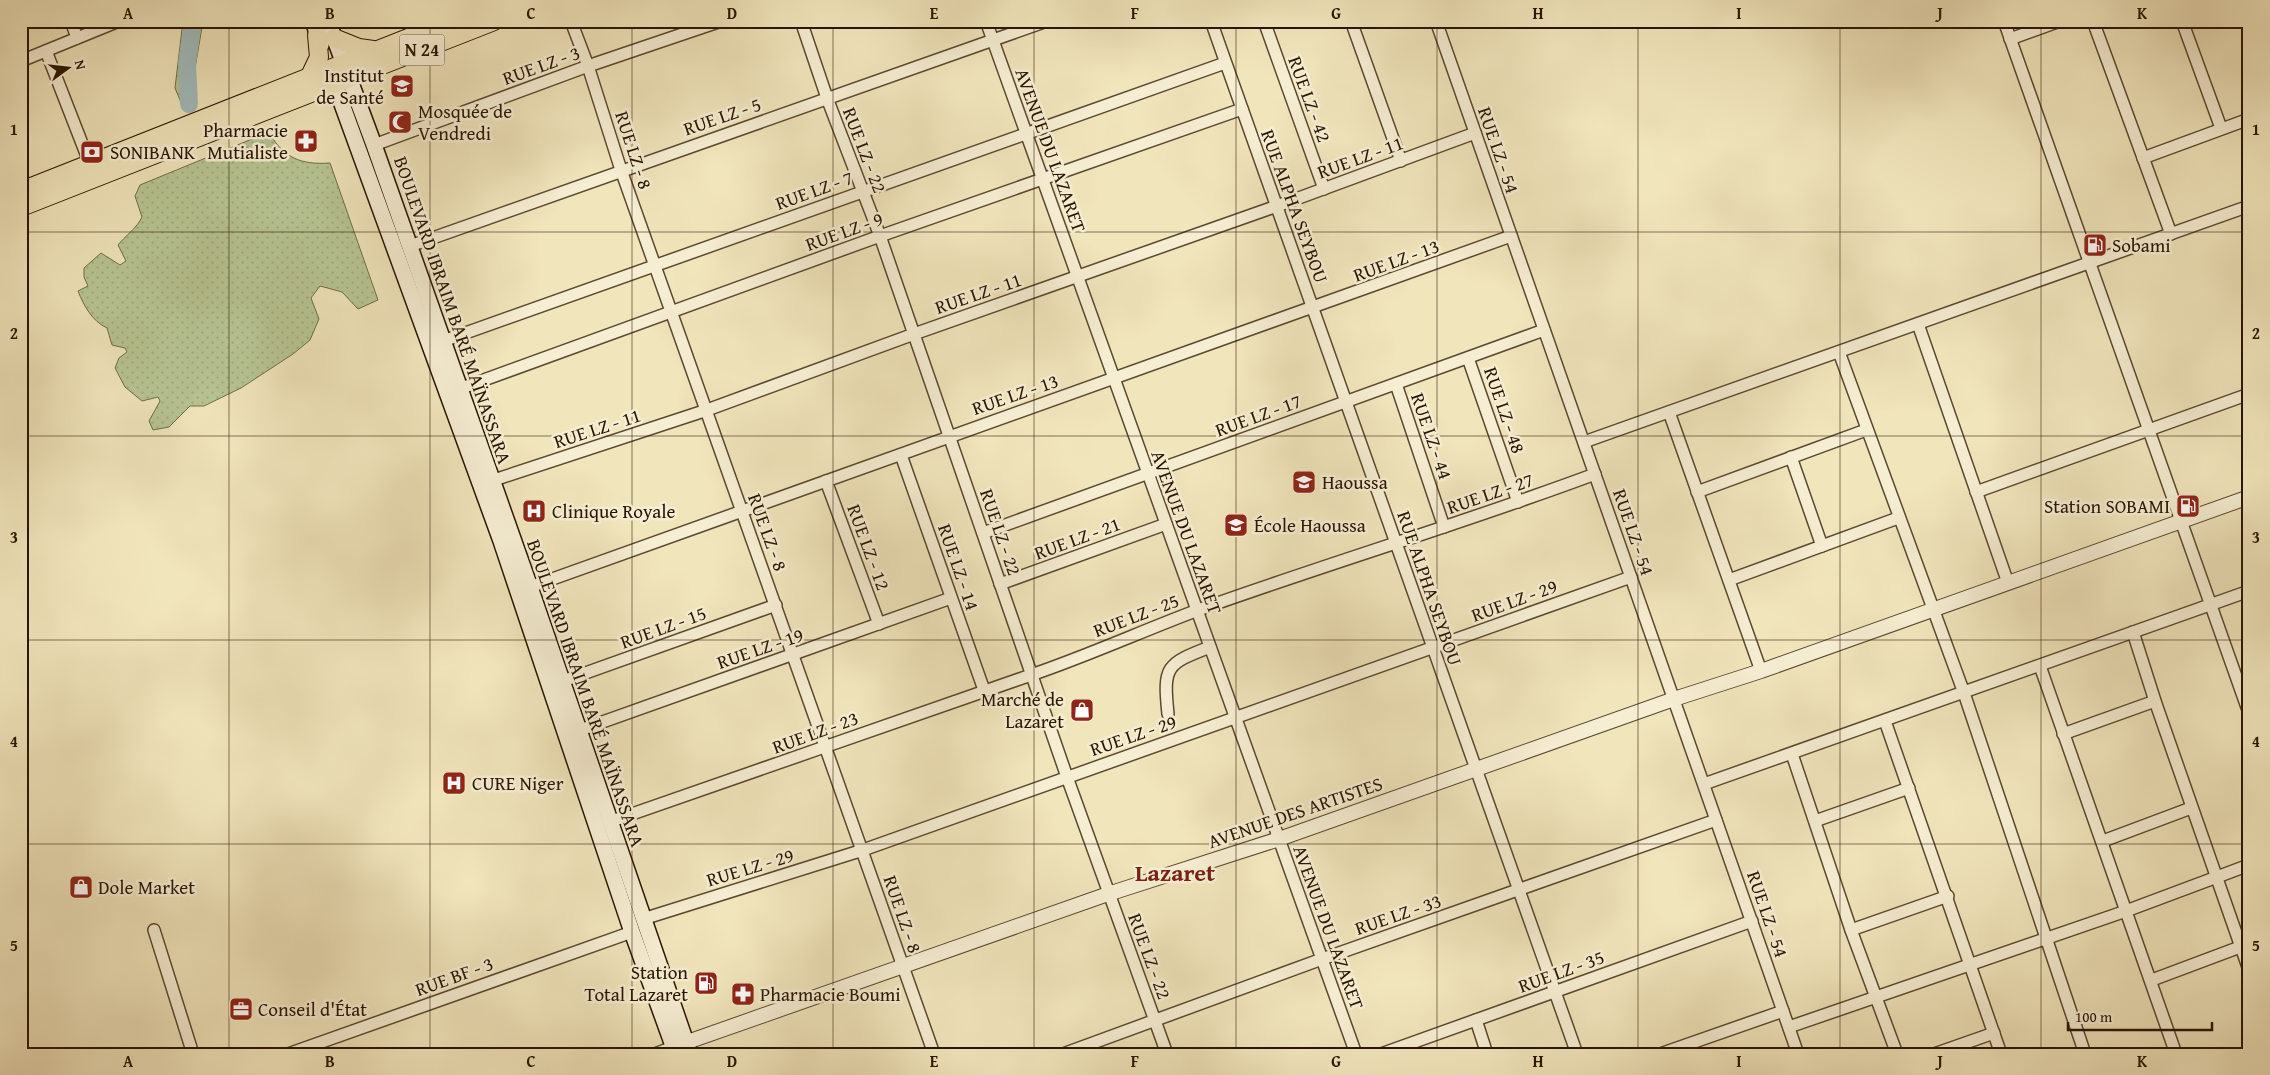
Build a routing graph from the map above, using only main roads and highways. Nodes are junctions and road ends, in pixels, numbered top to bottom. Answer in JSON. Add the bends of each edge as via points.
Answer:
{"nodes":[{"id":1,"x":451,"y":21,"type":"edge"},
{"id":2,"x":494,"y":21,"type":"edge"},
{"id":3,"x":323,"y":29,"type":"edge"},
{"id":4,"x":373,"y":50,"type":"junction"},
{"id":5,"x":339,"y":74,"type":"junction"},
{"id":6,"x":310,"y":76,"type":"junction"},
{"id":7,"x":21,"y":191,"type":"edge"},
{"id":8,"x":21,"y":207,"type":"edge"},
{"id":9,"x":681,"y":1049,"type":"edge"}],
"edges":[{"from":1,"to":4,"type":"main road","number":"N 24"},
{"from":2,"to":5,"type":"main road","number":"N 24"},
{"from":3,"to":4,"type":"main road","via":[[359,48]]},
{"from":3,"to":5,"type":"main road"},
{"from":3,"to":6,"type":"main road","via":[[319,61]]},
{"from":4,"to":5,"type":"main road","number":"N 24"},
{"from":5,"to":6,"type":"main road","number":"N 24"},
{"from":5,"to":8,"type":"main road","number":"N 24"},
{"from":5,"to":9,"type":"main road","name":"BOULEVARD IBRAIM BARÉ MAÏNASSARA","via":[[632,932]]},
{"from":5,"to":9,"type":"main road","name":"BOULEVARD IBRAIM BARÉ MAÏNASSARA","via":[[374,145],[530,587],[643,919]]},
{"from":6,"to":7,"type":"main road","number":"N 24"}]}
